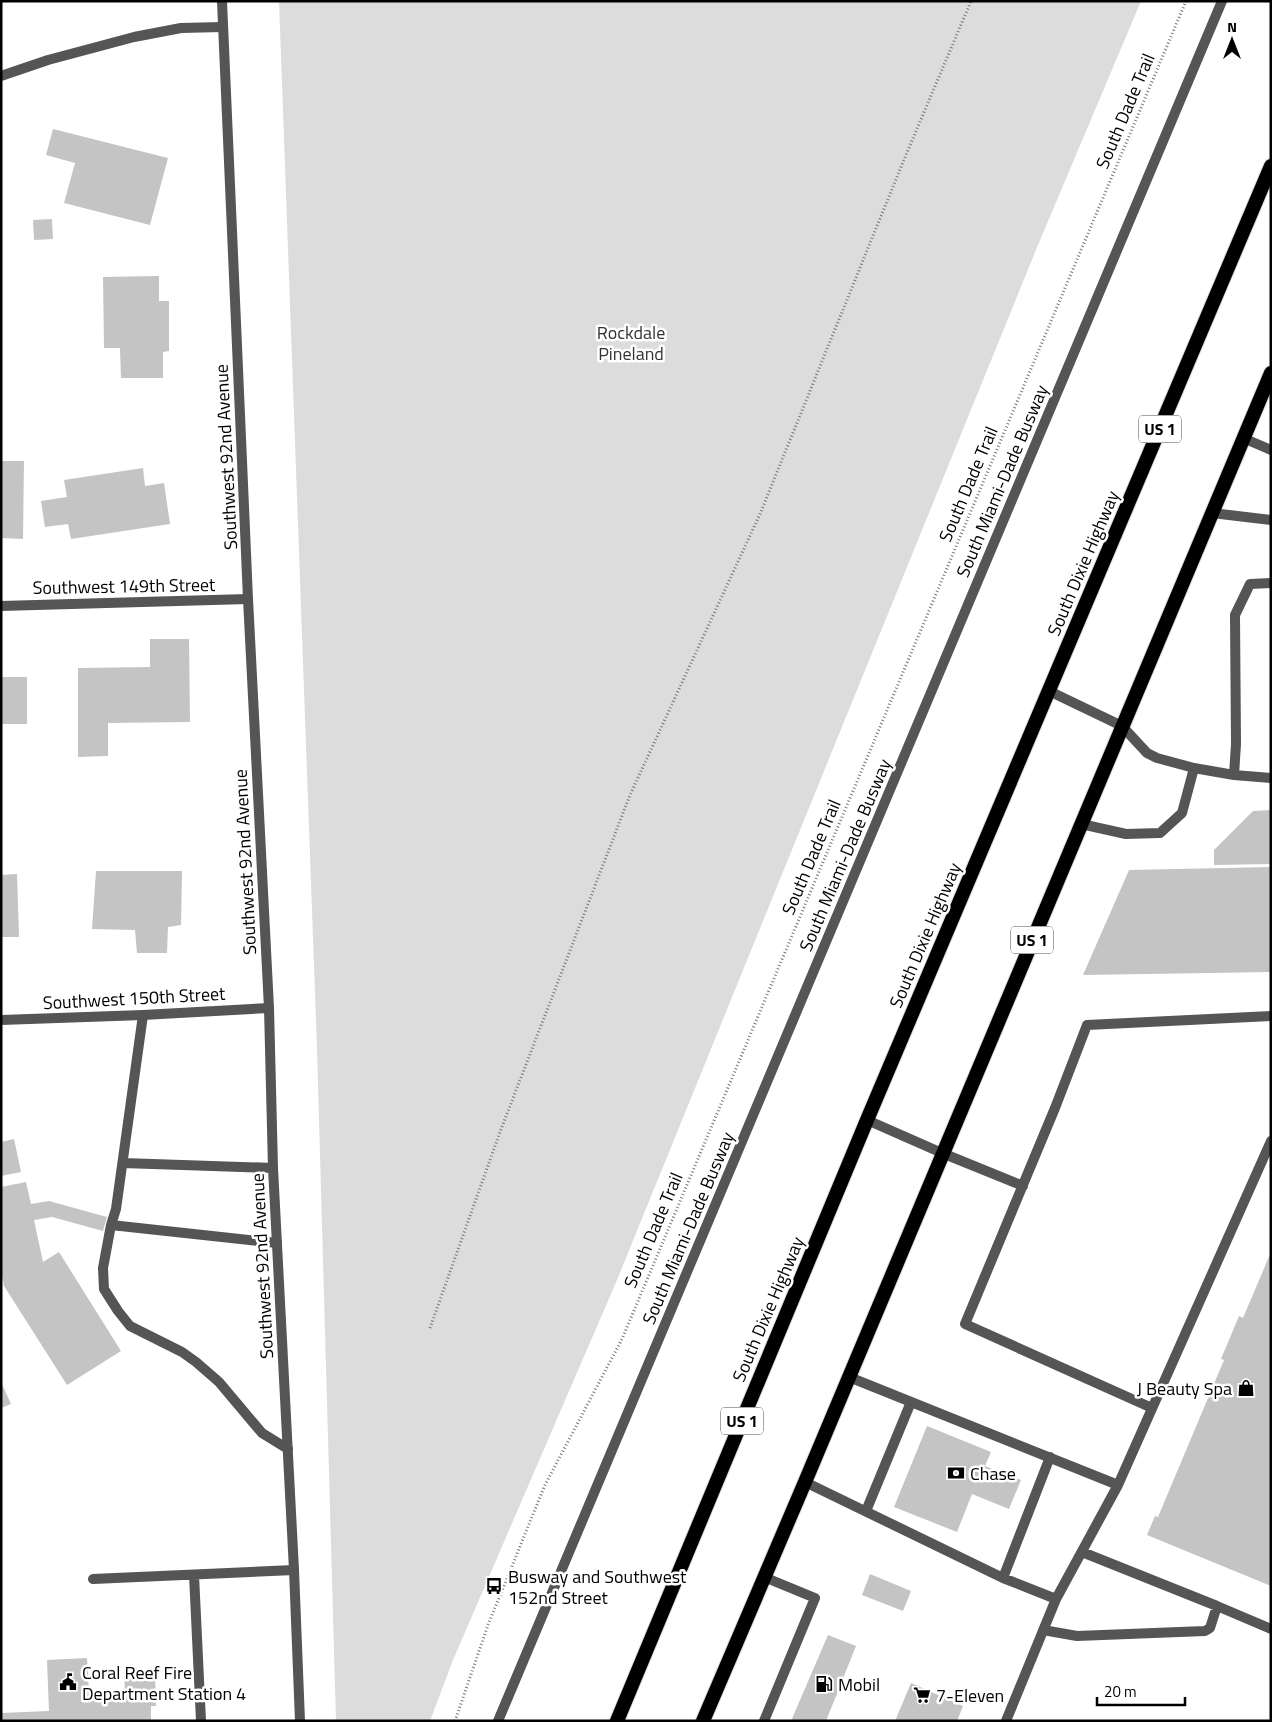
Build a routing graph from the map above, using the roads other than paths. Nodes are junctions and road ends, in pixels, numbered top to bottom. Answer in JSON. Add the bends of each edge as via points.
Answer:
{"nodes":[{"id":1,"x":222,"y":1,"type":"edge"},
{"id":2,"x":1222,"y":1,"type":"edge"},
{"id":3,"x":223,"y":27,"type":"junction"},
{"id":4,"x":1,"y":76,"type":"edge"},
{"id":5,"x":1271,"y":166,"type":"edge"},
{"id":6,"x":1269,"y":382,"type":"edge"},
{"id":7,"x":1244,"y":438,"type":"junction"},
{"id":8,"x":1271,"y":450,"type":"edge"},
{"id":9,"x":1212,"y":513,"type":"junction"},
{"id":10,"x":1271,"y":520,"type":"edge"},
{"id":11,"x":1271,"y":583,"type":"edge"},
{"id":12,"x":248,"y":599,"type":"junction"},
{"id":13,"x":1,"y":606,"type":"edge"},
{"id":14,"x":1049,"y":691,"type":"junction"},
{"id":15,"x":1122,"y":726,"type":"junction"},
{"id":16,"x":1194,"y":768,"type":"junction"},
{"id":17,"x":1234,"y":775,"type":"junction"},
{"id":18,"x":1271,"y":778,"type":"edge"},
{"id":19,"x":1081,"y":824,"type":"junction"},
{"id":20,"x":269,"y":1008,"type":"junction"},
{"id":21,"x":143,"y":1015,"type":"junction"},
{"id":22,"x":1271,"y":1016,"type":"edge"},
{"id":23,"x":1,"y":1020,"type":"edge"},
{"id":24,"x":867,"y":1120,"type":"junction"},
{"id":25,"x":1271,"y":1141,"type":"edge"},
{"id":26,"x":942,"y":1153,"type":"junction"},
{"id":27,"x":123,"y":1163,"type":"junction"},
{"id":28,"x":273,"y":1168,"type":"junction"},
{"id":29,"x":1023,"y":1186,"type":"junction"},
{"id":30,"x":111,"y":1225,"type":"junction"},
{"id":31,"x":277,"y":1243,"type":"junction"},
{"id":32,"x":849,"y":1377,"type":"junction"},
{"id":33,"x":911,"y":1402,"type":"junction"},
{"id":34,"x":1152,"y":1408,"type":"junction"},
{"id":35,"x":288,"y":1449,"type":"junction"},
{"id":36,"x":1050,"y":1457,"type":"junction"},
{"id":37,"x":805,"y":1482,"type":"junction"},
{"id":38,"x":1118,"y":1485,"type":"junction"},
{"id":39,"x":866,"y":1511,"type":"junction"},
{"id":40,"x":1082,"y":1552,"type":"junction"},
{"id":41,"x":294,"y":1570,"type":"junction"},
{"id":42,"x":194,"y":1575,"type":"junction"},
{"id":43,"x":764,"y":1578,"type":"junction"},
{"id":44,"x":1003,"y":1578,"type":"junction"},
{"id":45,"x":93,"y":1579,"type":"dead end"},
{"id":46,"x":1056,"y":1599,"type":"junction"},
{"id":47,"x":1218,"y":1606,"type":"junction"},
{"id":48,"x":1271,"y":1629,"type":"edge"},
{"id":49,"x":1043,"y":1630,"type":"junction"},
{"id":50,"x":201,"y":1721,"type":"edge"},
{"id":51,"x":300,"y":1721,"type":"edge"},
{"id":52,"x":498,"y":1721,"type":"edge"},
{"id":53,"x":617,"y":1721,"type":"edge"},
{"id":54,"x":703,"y":1721,"type":"edge"},
{"id":55,"x":764,"y":1721,"type":"edge"},
{"id":56,"x":1006,"y":1721,"type":"edge"}],
"edges":[{"from":1,"to":3,"type":"street","name":"Southwest 92nd Avenue"},
{"from":2,"to":52,"type":"street","name":"South Miami-Dade Busway"},
{"from":3,"to":4,"type":"street","via":[[181,28],[134,37]]},
{"from":3,"to":12,"type":"street","name":"Southwest 92nd Avenue"},
{"from":5,"to":14,"type":"highway","name":"South Dixie Highway","number":"US 1"},
{"from":6,"to":7,"type":"highway","number":"US 1"},
{"from":7,"to":8,"type":"street"},
{"from":7,"to":9,"type":"highway","number":"US 1"},
{"from":9,"to":10,"type":"street"},
{"from":9,"to":15,"type":"highway","number":"US 1"},
{"from":11,"to":17,"type":"street","via":[[1250,584],[1235,615]]},
{"from":12,"to":13,"type":"street","name":"Southwest 149th Street"},
{"from":12,"to":20,"type":"street","name":"Southwest 92nd Avenue"},
{"from":14,"to":15,"type":"street"},
{"from":14,"to":24,"type":"highway","name":"South Dixie Highway","number":"US 1"},
{"from":15,"to":16,"type":"street","via":[[1147,753]]},
{"from":15,"to":19,"type":"highway","number":"US 1"},
{"from":16,"to":17,"type":"street"},
{"from":16,"to":19,"type":"street","via":[[1182,812],[1160,833],[1126,834]]},
{"from":17,"to":18,"type":"street"},
{"from":19,"to":26,"type":"highway","number":"US 1"},
{"from":20,"to":21,"type":"street","name":"Southwest 150th Street"},
{"from":20,"to":28,"type":"street","name":"Southwest 92nd Avenue"},
{"from":21,"to":23,"type":"street","name":"Southwest 150th Street"},
{"from":21,"to":27,"type":"street"},
{"from":22,"to":29,"type":"street","via":[[1087,1025]]},
{"from":24,"to":26,"type":"street"},
{"from":24,"to":53,"type":"highway","name":"South Dixie Highway","number":"US 1"},
{"from":25,"to":34,"type":"street"},
{"from":26,"to":29,"type":"street"},
{"from":26,"to":32,"type":"highway","number":"US 1"},
{"from":27,"to":28,"type":"street"},
{"from":27,"to":30,"type":"street"},
{"from":28,"to":31,"type":"street","name":"Southwest 92nd Avenue"},
{"from":29,"to":34,"type":"street","via":[[965,1324]]},
{"from":30,"to":31,"type":"street"},
{"from":30,"to":35,"type":"street","via":[[103,1268],[104,1290],[118,1311],[130,1326],[196,1362],[219,1382],[262,1433]]},
{"from":31,"to":35,"type":"street","name":"Southwest 92nd Avenue"},
{"from":32,"to":33,"type":"street"},
{"from":32,"to":37,"type":"highway","number":"US 1"},
{"from":33,"to":36,"type":"street"},
{"from":33,"to":39,"type":"street"},
{"from":34,"to":38,"type":"street"},
{"from":35,"to":41,"type":"street","name":"Southwest 92nd Avenue"},
{"from":36,"to":38,"type":"street"},
{"from":36,"to":44,"type":"street"},
{"from":37,"to":39,"type":"street"},
{"from":37,"to":43,"type":"highway","number":"US 1"},
{"from":38,"to":40,"type":"street"},
{"from":39,"to":44,"type":"street"},
{"from":40,"to":46,"type":"street"},
{"from":40,"to":47,"type":"street"},
{"from":41,"to":42,"type":"street"},
{"from":41,"to":51,"type":"street","name":"Southwest 92nd Avenue"},
{"from":42,"to":45,"type":"street"},
{"from":42,"to":50,"type":"street"},
{"from":43,"to":54,"type":"highway","number":"US 1"},
{"from":43,"to":55,"type":"street","via":[[815,1598]]},
{"from":44,"to":46,"type":"street"},
{"from":46,"to":49,"type":"street"},
{"from":47,"to":48,"type":"street"},
{"from":47,"to":49,"type":"street","via":[[1210,1628],[1205,1631],[1077,1636]]},
{"from":49,"to":56,"type":"street"}]}
